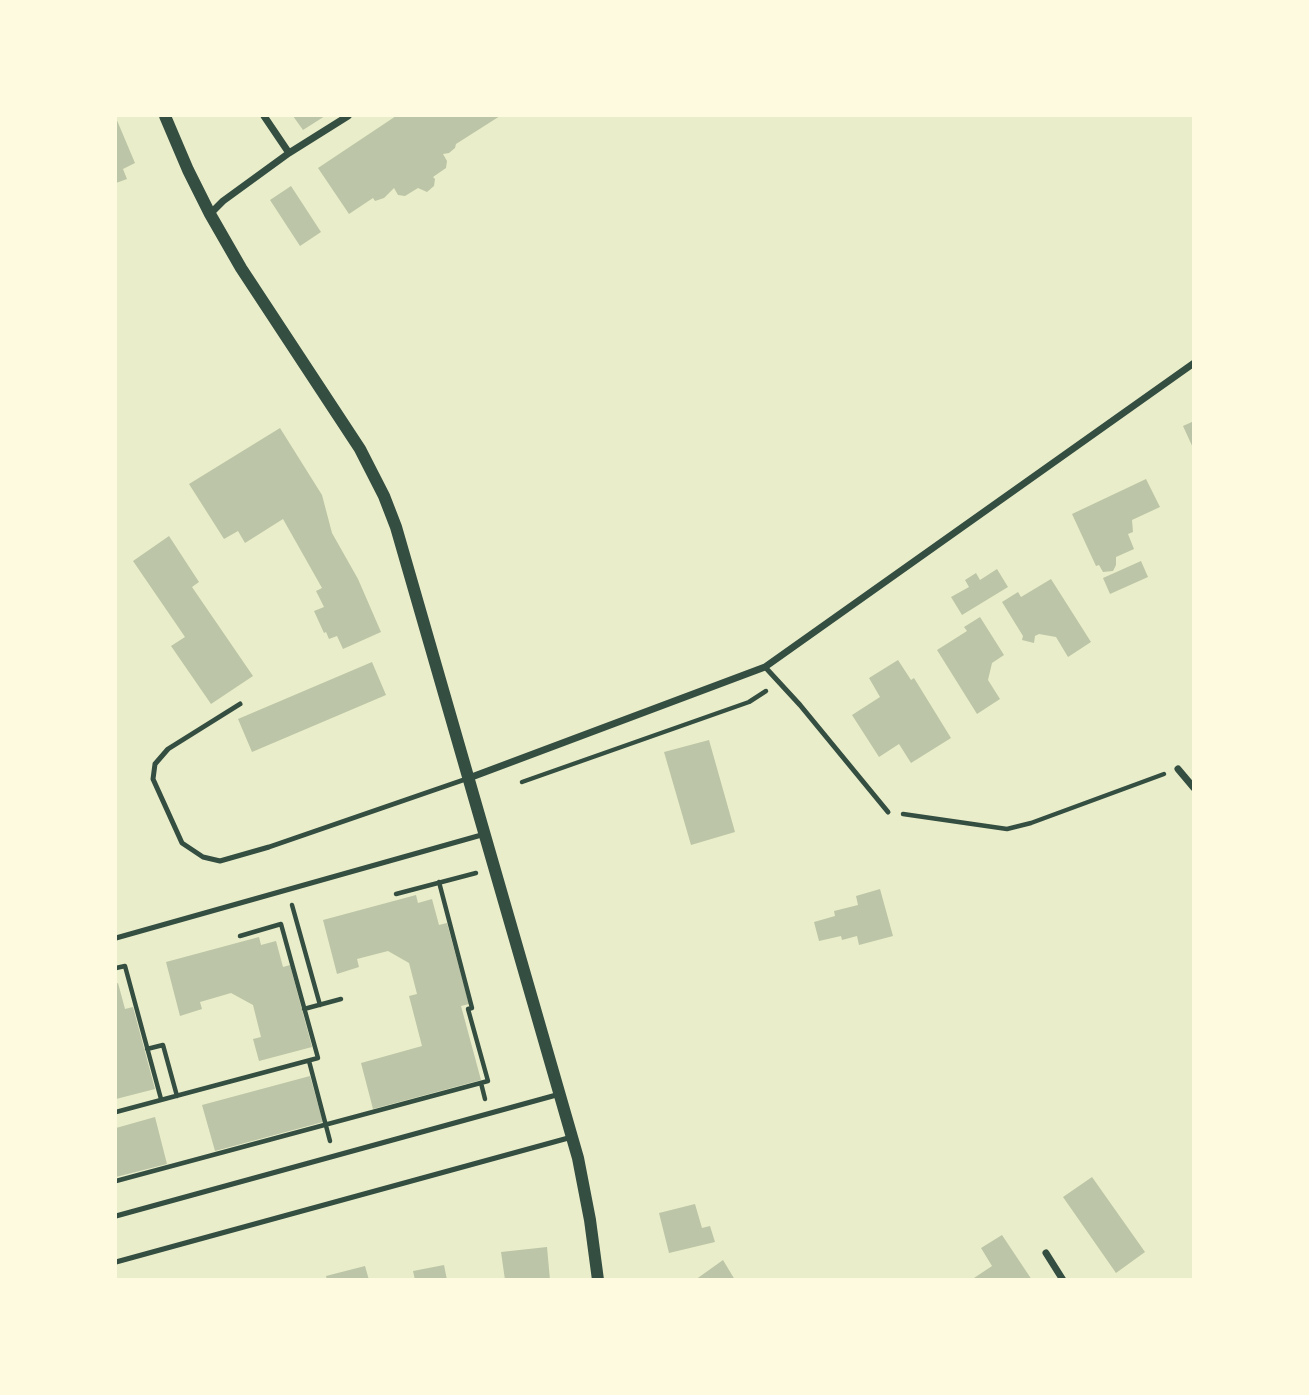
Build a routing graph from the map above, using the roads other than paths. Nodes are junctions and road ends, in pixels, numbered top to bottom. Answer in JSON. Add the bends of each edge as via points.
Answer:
{"nodes":[{"id":1,"x":165,"y":116,"type":"edge"},
{"id":2,"x":264,"y":116,"type":"edge"},
{"id":3,"x":348,"y":116,"type":"edge"},
{"id":4,"x":289,"y":153,"type":"junction"},
{"id":5,"x":210,"y":215,"type":"junction"},
{"id":6,"x":1194,"y":363,"type":"edge"},
{"id":7,"x":765,"y":667,"type":"junction"},
{"id":8,"x":240,"y":704,"type":"dead end"},
{"id":9,"x":1178,"y":769,"type":"road end"},
{"id":10,"x":469,"y":778,"type":"junction"},
{"id":11,"x":1194,"y":788,"type":"edge"},
{"id":12,"x":888,"y":812,"type":"road end"},
{"id":13,"x":485,"y":834,"type":"junction"},
{"id":14,"x":116,"y":938,"type":"edge"},
{"id":15,"x":560,"y":1094,"type":"junction"},
{"id":16,"x":572,"y":1137,"type":"junction"},
{"id":17,"x":116,"y":1216,"type":"edge"},
{"id":18,"x":1046,"y":1252,"type":"dead end"},
{"id":19,"x":116,"y":1262,"type":"edge"},
{"id":20,"x":598,"y":1279,"type":"edge"},
{"id":21,"x":1063,"y":1279,"type":"edge"}],
"edges":[{"from":1,"to":5,"type":"street"},
{"from":2,"to":4,"type":"street"},
{"from":3,"to":4,"type":"street"},
{"from":4,"to":5,"type":"street"},
{"from":5,"to":10,"type":"street","via":[[347,428],[384,496]]},
{"from":6,"to":7,"type":"street"},
{"from":7,"to":10,"type":"street"},
{"from":7,"to":12,"type":"lane"},
{"from":8,"to":10,"type":"lane","via":[[168,749],[155,764],[153,779],[182,843],[203,857],[220,860],[269,847]]},
{"from":9,"to":11,"type":"street"},
{"from":10,"to":13,"type":"street"},
{"from":13,"to":14,"type":"lane"},
{"from":13,"to":15,"type":"street"},
{"from":15,"to":16,"type":"street"},
{"from":15,"to":17,"type":"lane"},
{"from":16,"to":19,"type":"lane"},
{"from":16,"to":20,"type":"street"},
{"from":18,"to":21,"type":"street"}]}
